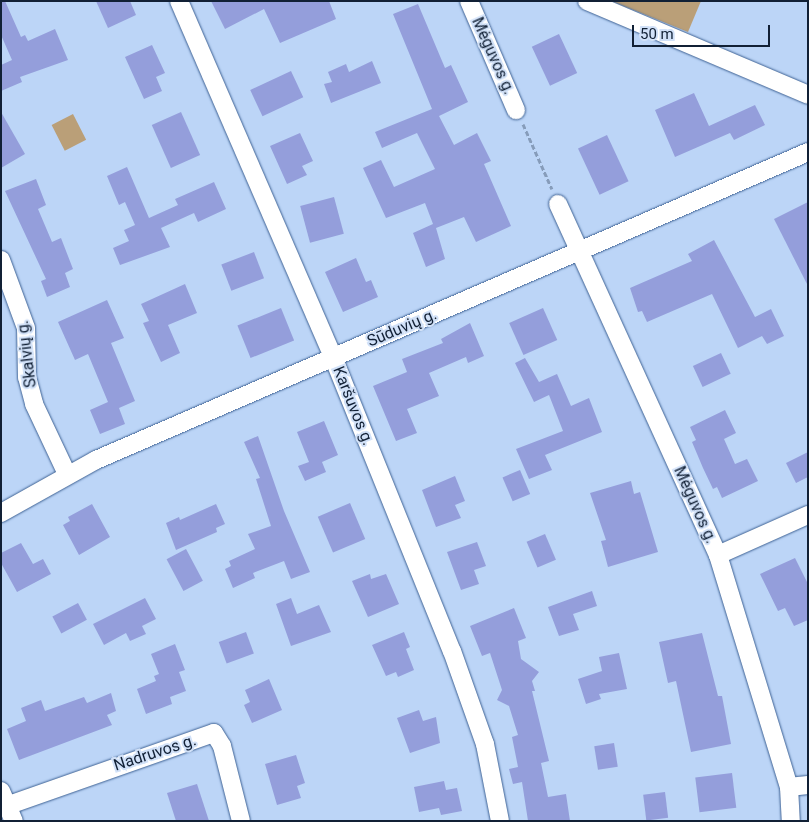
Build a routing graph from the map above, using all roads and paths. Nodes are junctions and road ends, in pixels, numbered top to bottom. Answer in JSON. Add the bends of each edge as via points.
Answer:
{"nodes":[{"id":1,"x":179,"y":1,"type":"edge"},
{"id":2,"x":469,"y":1,"type":"edge"},
{"id":3,"x":587,"y":1,"type":"edge"},
{"id":4,"x":808,"y":95,"type":"edge"},
{"id":5,"x":516,"y":110,"type":"joint"},
{"id":6,"x":808,"y":152,"type":"edge"},
{"id":7,"x":558,"y":204,"type":"joint"},
{"id":8,"x":580,"y":252,"type":"junction"},
{"id":9,"x":1,"y":260,"type":"edge"},
{"id":10,"x":333,"y":357,"type":"junction"},
{"id":11,"x":67,"y":474,"type":"junction"},
{"id":12,"x":1,"y":513,"type":"edge"},
{"id":13,"x":808,"y":515,"type":"edge"},
{"id":14,"x":718,"y":555,"type":"junction"},
{"id":15,"x":808,"y":785,"type":"edge"},
{"id":16,"x":789,"y":787,"type":"junction"},
{"id":17,"x":8,"y":806,"type":"edge"},
{"id":18,"x":241,"y":821,"type":"edge"},
{"id":19,"x":500,"y":821,"type":"edge"},
{"id":20,"x":791,"y":821,"type":"edge"}],
"edges":[{"from":1,"to":10,"type":"street","name":"Karšuvos g."},
{"from":2,"to":5,"type":"street","name":"Mėguvos g."},
{"from":3,"to":4,"type":"street"},
{"from":5,"to":7,"type":"path"},
{"from":6,"to":8,"type":"street","name":"Sūduvių g."},
{"from":7,"to":8,"type":"street","name":"Mėguvos g."},
{"from":8,"to":10,"type":"street","name":"Sūduvių g."},
{"from":8,"to":14,"type":"street","name":"Mėguvos g."},
{"from":9,"to":11,"type":"street","name":"Skalvių g.","via":[[26,328],[27,377],[34,404]]},
{"from":10,"to":11,"type":"street","name":"Sūduvių g."},
{"from":10,"to":19,"type":"street","name":"Karšuvos g.","via":[[452,652],[485,744]]},
{"from":11,"to":12,"type":"street","name":"Sūduvių g."},
{"from":13,"to":14,"type":"street"},
{"from":14,"to":16,"type":"street","name":"Mėguvos g."},
{"from":15,"to":16,"type":"street"},
{"from":16,"to":20,"type":"street","name":"Mėguvos g."},
{"from":17,"to":18,"type":"street","name":"Nadruvos g.","via":[[214,733],[222,746]]}]}
